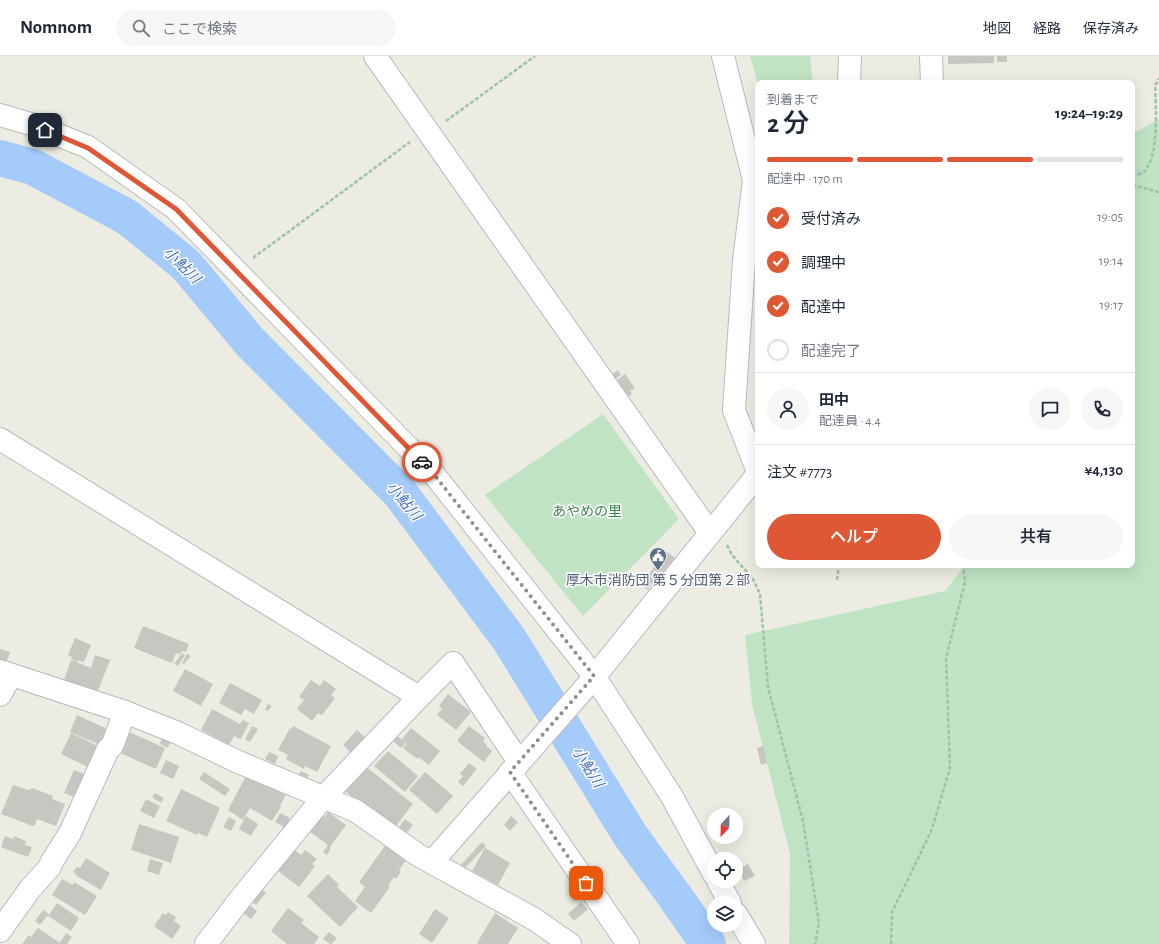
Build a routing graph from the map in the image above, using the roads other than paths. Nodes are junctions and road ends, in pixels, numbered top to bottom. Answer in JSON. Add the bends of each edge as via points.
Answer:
{"nodes":[{"id":1,"x":375,"y":56,"type":"edge"},
{"id":2,"x":723,"y":56,"type":"edge"},
{"id":3,"x":850,"y":56,"type":"edge"},
{"id":4,"x":931,"y":56,"type":"edge"},
{"id":5,"x":848,"y":80,"type":"edge"},
{"id":6,"x":932,"y":80,"type":"edge"},
{"id":7,"x":0,"y":115,"type":"edge"},
{"id":8,"x":0,"y":439,"type":"edge"},
{"id":9,"x":755,"y":465,"type":"edge"},
{"id":10,"x":755,"y":477,"type":"edge"},
{"id":11,"x":710,"y":533,"type":"junction"},
{"id":12,"x":5,"y":673,"type":"edge"},
{"id":13,"x":592,"y":678,"type":"junction"},
{"id":14,"x":0,"y":695,"type":"edge"},
{"id":15,"x":419,"y":697,"type":"junction"},
{"id":16,"x":125,"y":712,"type":"junction"},
{"id":17,"x":517,"y":764,"type":"junction"},
{"id":18,"x":323,"y":798,"type":"junction"},
{"id":19,"x":707,"y":861,"type":"edge"},
{"id":20,"x":432,"y":862,"type":"junction"},
{"id":21,"x":743,"y":926,"type":"edge"},
{"id":22,"x":0,"y":931,"type":"edge"},
{"id":23,"x":206,"y":944,"type":"edge"},
{"id":24,"x":570,"y":944,"type":"edge"},
{"id":25,"x":628,"y":944,"type":"edge"},
{"id":26,"x":754,"y":944,"type":"edge"}],
"edges":[{"from":1,"to":11,"type":"street"},
{"from":2,"to":9,"type":"street","via":[[754,180],[744,261],[734,410]]},
{"from":3,"to":5,"type":"street"},
{"from":4,"to":6,"type":"street"},
{"from":7,"to":13,"type":"street","via":[[31,124],[88,148],[176,209],[432,472]]},
{"from":8,"to":15,"type":"street"},
{"from":10,"to":11,"type":"street"},
{"from":11,"to":13,"type":"street"},
{"from":12,"to":14,"type":"street"},
{"from":12,"to":16,"type":"street"},
{"from":13,"to":17,"type":"street"},
{"from":13,"to":19,"type":"street","via":[[671,795]]},
{"from":15,"to":17,"type":"street","via":[[452,663]]},
{"from":15,"to":18,"type":"street"},
{"from":16,"to":18,"type":"street"},
{"from":16,"to":22,"type":"street","via":[[112,746],[108,749],[70,833],[50,867],[30,889]]},
{"from":17,"to":20,"type":"street"},
{"from":17,"to":25,"type":"street"},
{"from":18,"to":20,"type":"street","via":[[356,811]]},
{"from":18,"to":23,"type":"street"},
{"from":20,"to":24,"type":"street","via":[[534,919]]},
{"from":21,"to":26,"type":"street"}]}
